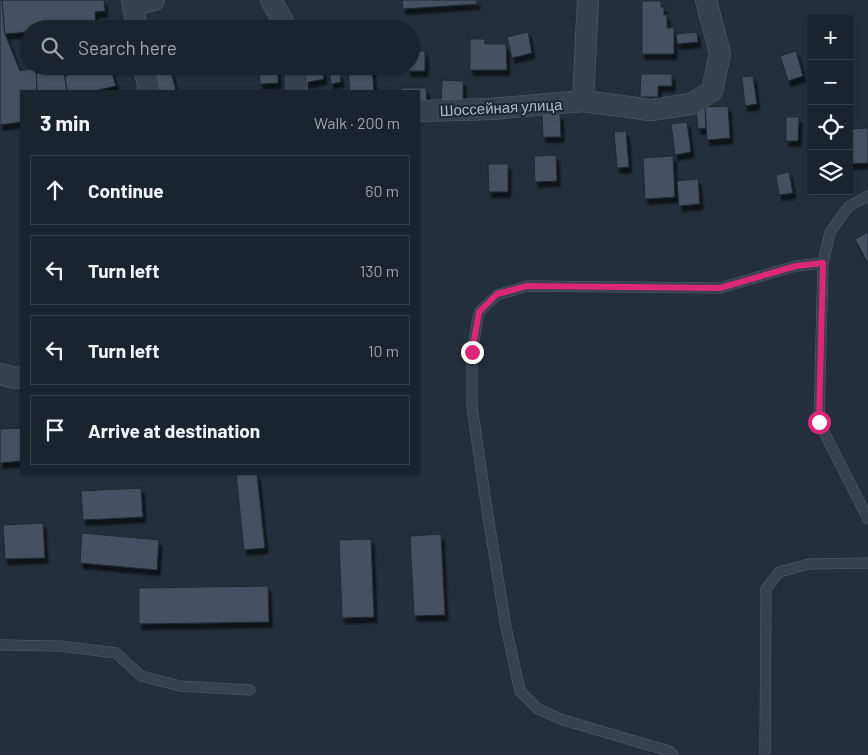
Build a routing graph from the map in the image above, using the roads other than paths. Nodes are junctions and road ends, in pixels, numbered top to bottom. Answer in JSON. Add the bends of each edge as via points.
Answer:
{"nodes":[{"id":1,"x":154,"y":0,"type":"edge"},
{"id":2,"x":271,"y":0,"type":"edge"},
{"id":3,"x":588,"y":0,"type":"edge"},
{"id":4,"x":706,"y":0,"type":"edge"},
{"id":5,"x":132,"y":2,"type":"edge"},
{"id":6,"x":135,"y":20,"type":"edge"},
{"id":7,"x":282,"y":20,"type":"edge"},
{"id":8,"x":146,"y":75,"type":"edge"},
{"id":9,"x":296,"y":75,"type":"edge"},
{"id":10,"x":149,"y":90,"type":"edge"},
{"id":11,"x":297,"y":90,"type":"edge"},
{"id":12,"x":583,"y":101,"type":"junction"},
{"id":13,"x":420,"y":111,"type":"edge"},
{"id":14,"x":868,"y":196,"type":"edge"},
{"id":15,"x":823,"y":263,"type":"junction"},
{"id":16,"x":0,"y":374,"type":"edge"},
{"id":17,"x":20,"y":377,"type":"edge"},
{"id":18,"x":868,"y":519,"type":"edge"},
{"id":19,"x":868,"y":563,"type":"edge"},
{"id":20,"x":0,"y":645,"type":"edge"},
{"id":21,"x":250,"y":690,"type":"dead end"},
{"id":22,"x":673,"y":755,"type":"edge"},
{"id":23,"x":765,"y":755,"type":"edge"}],
"edges":[{"from":1,"to":5,"type":"street"},
{"from":2,"to":7,"type":"street"},
{"from":3,"to":12,"type":"street","name":"Шоссейная улица"},
{"from":4,"to":12,"type":"street","name":"Шоссейная улица","via":[[720,54],[712,91],[691,104],[651,110]]},
{"from":5,"to":6,"type":"street"},
{"from":8,"to":10,"type":"street"},
{"from":9,"to":11,"type":"street"},
{"from":12,"to":13,"type":"street","name":"Шоссейная улица"},
{"from":14,"to":15,"type":"lane","via":[[849,206],[830,232]]},
{"from":15,"to":18,"type":"lane","via":[[819,422]]},
{"from":15,"to":22,"type":"lane","via":[[796,266],[720,288],[527,286],[497,294],[479,312],[472,352],[472,407],[506,627],[520,691],[538,708],[563,720],[669,751]]},
{"from":16,"to":17,"type":"street"},
{"from":19,"to":23,"type":"lane","via":[[809,564],[779,572],[766,589]]},
{"from":20,"to":21,"type":"lane","via":[[60,646],[116,653],[141,676],[180,686]]}]}
